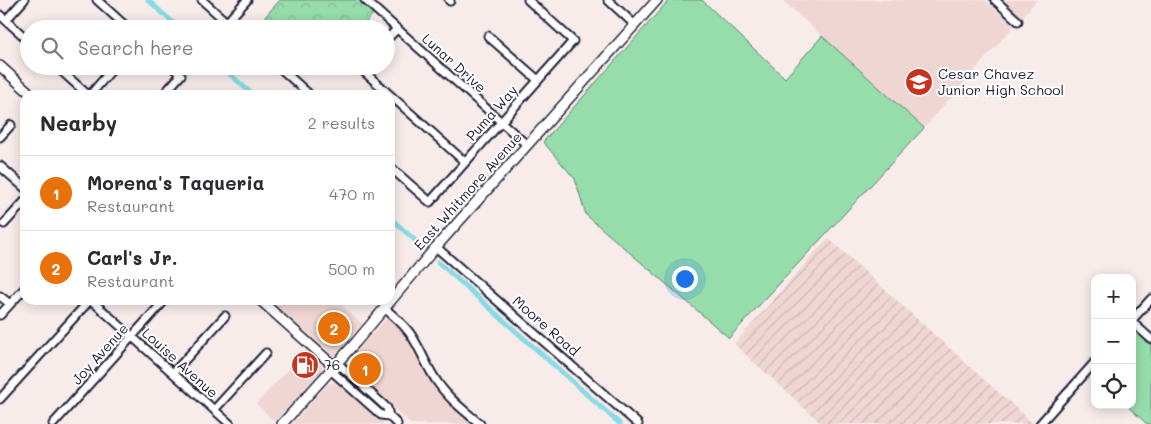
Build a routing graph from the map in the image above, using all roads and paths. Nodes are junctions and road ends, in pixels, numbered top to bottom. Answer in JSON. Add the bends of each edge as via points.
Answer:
{"nodes":[{"id":1,"x":24,"y":0,"type":"edge"},
{"id":2,"x":97,"y":0,"type":"edge"},
{"id":3,"x":202,"y":0,"type":"edge"},
{"id":4,"x":246,"y":0,"type":"edge"},
{"id":5,"x":365,"y":0,"type":"edge"},
{"id":6,"x":528,"y":0,"type":"edge"},
{"id":7,"x":608,"y":0,"type":"edge"},
{"id":8,"x":657,"y":0,"type":"edge"},
{"id":9,"x":995,"y":0,"type":"edge"},
{"id":10,"x":3,"y":18,"type":"edge"},
{"id":11,"x":119,"y":20,"type":"edge"},
{"id":12,"x":225,"y":20,"type":"edge"},
{"id":13,"x":229,"y":20,"type":"edge"},
{"id":14,"x":387,"y":20,"type":"edge"},
{"id":15,"x":1018,"y":20,"type":"dead end"},
{"id":16,"x":635,"y":25,"type":"junction"},
{"id":17,"x":397,"y":29,"type":"edge"},
{"id":18,"x":20,"y":33,"type":"edge"},
{"id":19,"x":488,"y":36,"type":"dead end"},
{"id":20,"x":0,"y":66,"type":"edge"},
{"id":21,"x":66,"y":75,"type":"edge"},
{"id":22,"x":107,"y":75,"type":"edge"},
{"id":23,"x":181,"y":75,"type":"edge"},
{"id":24,"x":288,"y":75,"type":"edge"},
{"id":25,"x":368,"y":75,"type":"edge"},
{"id":26,"x":538,"y":80,"type":"junction"},
{"id":27,"x":26,"y":90,"type":"edge"},
{"id":28,"x":83,"y":90,"type":"edge"},
{"id":29,"x":93,"y":90,"type":"edge"},
{"id":30,"x":168,"y":90,"type":"edge"},
{"id":31,"x":304,"y":90,"type":"edge"},
{"id":32,"x":384,"y":90,"type":"edge"},
{"id":33,"x":395,"y":99,"type":"edge"},
{"id":34,"x":501,"y":122,"type":"junction"},
{"id":35,"x":11,"y":125,"type":"dead end"},
{"id":36,"x":0,"y":137,"type":"edge"},
{"id":37,"x":527,"y":145,"type":"junction"},
{"id":38,"x":465,"y":162,"type":"junction"},
{"id":39,"x":0,"y":166,"type":"edge"},
{"id":40,"x":395,"y":170,"type":"edge"},
{"id":41,"x":20,"y":184,"type":"edge"},
{"id":42,"x":20,"y":206,"type":"edge"},
{"id":43,"x":4,"y":224,"type":"dead end"},
{"id":44,"x":436,"y":247,"type":"junction"},
{"id":45,"x":20,"y":293,"type":"edge"},
{"id":46,"x":395,"y":295,"type":"edge"},
{"id":47,"x":0,"y":296,"type":"edge"},
{"id":48,"x":1151,"y":299,"type":"edge"},
{"id":49,"x":10,"y":304,"type":"junction"},
{"id":50,"x":86,"y":305,"type":"edge"},
{"id":51,"x":97,"y":305,"type":"edge"},
{"id":52,"x":161,"y":305,"type":"edge"},
{"id":53,"x":266,"y":305,"type":"edge"},
{"id":54,"x":387,"y":305,"type":"edge"},
{"id":55,"x":384,"y":308,"type":"junction"},
{"id":56,"x":0,"y":315,"type":"edge"},
{"id":57,"x":225,"y":316,"type":"dead end"},
{"id":58,"x":1134,"y":319,"type":"edge"},
{"id":59,"x":1136,"y":325,"type":"edge"},
{"id":60,"x":132,"y":337,"type":"junction"},
{"id":61,"x":1151,"y":339,"type":"edge"},
{"id":62,"x":266,"y":353,"type":"dead end"},
{"id":63,"x":1093,"y":364,"type":"edge"},
{"id":64,"x":334,"y":366,"type":"junction"},
{"id":65,"x":173,"y":373,"type":"junction"},
{"id":66,"x":0,"y":399,"type":"edge"},
{"id":67,"x":214,"y":410,"type":"junction"},
{"id":68,"x":53,"y":424,"type":"edge"},
{"id":69,"x":230,"y":424,"type":"edge"},
{"id":70,"x":282,"y":424,"type":"edge"},
{"id":71,"x":397,"y":424,"type":"edge"},
{"id":72,"x":480,"y":424,"type":"edge"},
{"id":73,"x":638,"y":424,"type":"edge"},
{"id":74,"x":1040,"y":424,"type":"edge"}],
"edges":[{"from":1,"to":10,"type":"street"},
{"from":2,"to":11,"type":"street"},
{"from":3,"to":12,"type":"street"},
{"from":4,"to":13,"type":"street"},
{"from":5,"to":14,"type":"street","name":"Lunar Drive"},
{"from":6,"to":26,"type":"street","name":"Puma Way","via":[[573,41]]},
{"from":7,"to":16,"type":"street"},
{"from":8,"to":16,"type":"main road","name":"East Whitmore Avenue"},
{"from":9,"to":15,"type":"street"},
{"from":10,"to":18,"type":"street"},
{"from":16,"to":37,"type":"main road","name":"East Whitmore Avenue"},
{"from":17,"to":34,"type":"street","name":"Lunar Drive"},
{"from":19,"to":26,"type":"street"},
{"from":20,"to":27,"type":"main road"},
{"from":21,"to":28,"type":"street"},
{"from":22,"to":29,"type":"street"},
{"from":23,"to":30,"type":"street"},
{"from":24,"to":31,"type":"street"},
{"from":25,"to":32,"type":"street"},
{"from":26,"to":34,"type":"street","name":"Puma Way"},
{"from":33,"to":38,"type":"street"},
{"from":34,"to":37,"type":"street","name":"Lunar Drive"},
{"from":34,"to":38,"type":"street","name":"Puma Way"},
{"from":35,"to":36,"type":"street"},
{"from":37,"to":44,"type":"main road","name":"East Whitmore Avenue"},
{"from":38,"to":40,"type":"street","name":"Puma Way","via":[[430,202]]},
{"from":39,"to":41,"type":"street"},
{"from":42,"to":43,"type":"street"},
{"from":44,"to":46,"type":"main road","name":"East Whitmore Avenue"},
{"from":44,"to":73,"type":"street","name":"Moore Road"},
{"from":45,"to":49,"type":"street"},
{"from":47,"to":49,"type":"street"},
{"from":48,"to":58,"type":"street"},
{"from":49,"to":56,"type":"street"},
{"from":50,"to":66,"type":"street"},
{"from":51,"to":60,"type":"street","name":"Louise Avenue"},
{"from":52,"to":60,"type":"street","name":"Joy Avenue"},
{"from":53,"to":64,"type":"main road"},
{"from":54,"to":55,"type":"main road","name":"East Whitmore Avenue"},
{"from":55,"to":64,"type":"main road","name":"East Whitmore Avenue"},
{"from":55,"to":72,"type":"street","via":[[409,332],[439,385]]},
{"from":57,"to":65,"type":"street"},
{"from":59,"to":61,"type":"street"},
{"from":60,"to":65,"type":"street","name":"Louise Avenue"},
{"from":60,"to":68,"type":"street","name":"Joy Avenue"},
{"from":62,"to":67,"type":"street"},
{"from":63,"to":74,"type":"street"},
{"from":64,"to":70,"type":"main road","name":"East Whitmore Avenue"},
{"from":64,"to":71,"type":"street","via":[[342,367],[387,408],[389,416]]},
{"from":65,"to":67,"type":"street","name":"Louise Avenue"},
{"from":67,"to":69,"type":"street","name":"Louise Avenue"}]}
